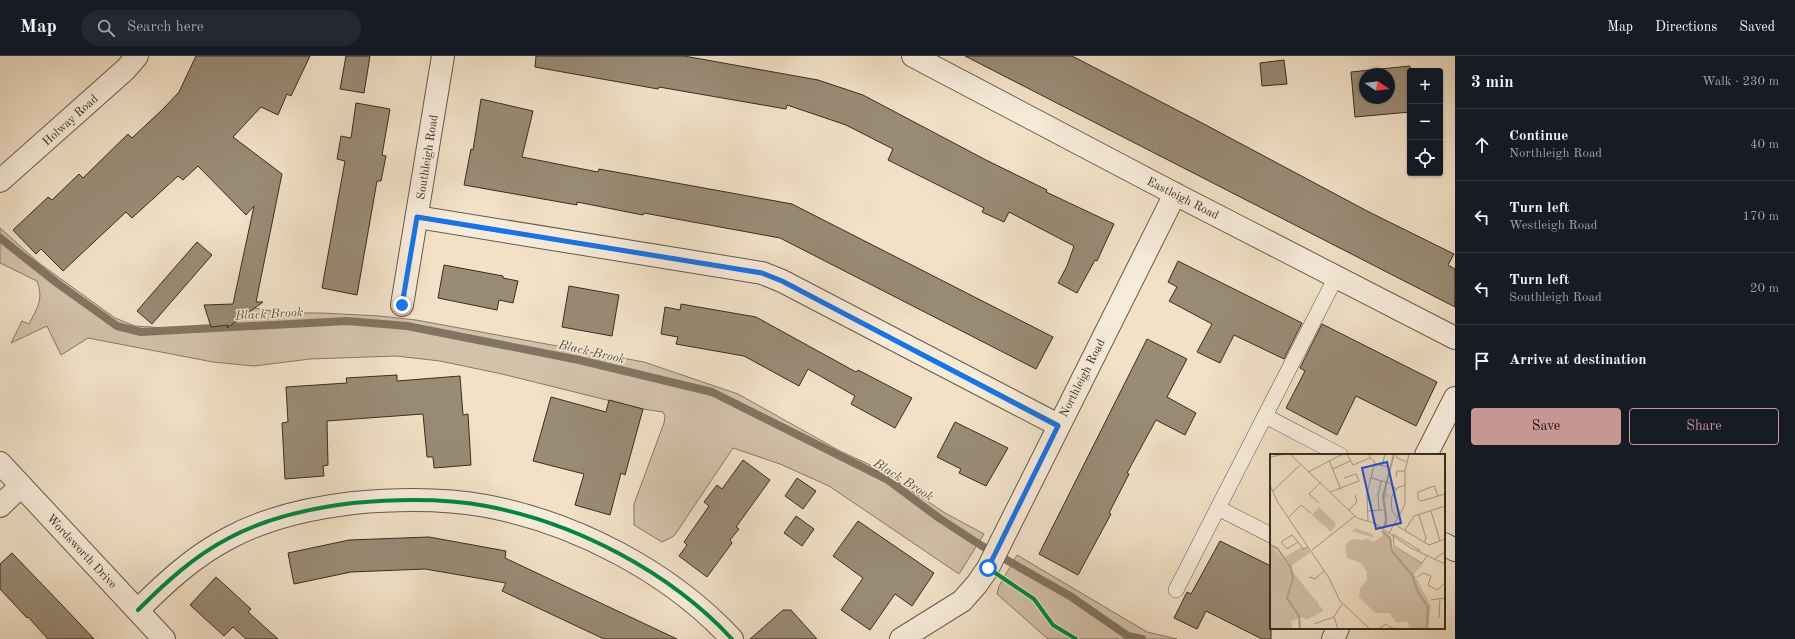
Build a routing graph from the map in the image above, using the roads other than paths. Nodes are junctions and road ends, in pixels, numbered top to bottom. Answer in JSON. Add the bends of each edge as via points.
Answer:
{"nodes":[{"id":1,"x":137,"y":56,"type":"edge"},
{"id":2,"x":443,"y":56,"type":"edge"},
{"id":3,"x":913,"y":56,"type":"edge"},
{"id":4,"x":0,"y":181,"type":"edge"},
{"id":5,"x":1175,"y":194,"type":"junction"},
{"id":6,"x":417,"y":217,"type":"junction"},
{"id":7,"x":1336,"y":277,"type":"junction"},
{"id":8,"x":402,"y":305,"type":"dead end"},
{"id":9,"x":1455,"y":338,"type":"edge"},
{"id":10,"x":1455,"y":398,"type":"edge"},
{"id":11,"x":1265,"y":416,"type":"junction"},
{"id":12,"x":1058,"y":426,"type":"junction"},
{"id":13,"x":1338,"y":454,"type":"edge"},
{"id":14,"x":1427,"y":454,"type":"edge"},
{"id":15,"x":0,"y":463,"type":"edge"},
{"id":16,"x":21,"y":486,"type":"junction"},
{"id":17,"x":0,"y":506,"type":"edge"},
{"id":18,"x":1218,"y":508,"type":"junction"},
{"id":19,"x":1270,"y":534,"type":"edge"},
{"id":20,"x":1445,"y":545,"type":"edge"},
{"id":21,"x":1455,"y":550,"type":"edge"},
{"id":22,"x":1176,"y":590,"type":"dead end"},
{"id":23,"x":138,"y":610,"type":"junction"},
{"id":24,"x":1337,"y":629,"type":"edge"},
{"id":25,"x":164,"y":639,"type":"edge"},
{"id":26,"x":732,"y":639,"type":"edge"},
{"id":27,"x":901,"y":639,"type":"edge"},
{"id":28,"x":1332,"y":639,"type":"edge"}],
"edges":[{"from":1,"to":4,"type":"street","name":"Holway Road","via":[[115,79]]},
{"from":2,"to":6,"type":"street","name":"Southleigh Road"},
{"from":3,"to":5,"type":"street","name":"Eastleigh Road"},
{"from":5,"to":7,"type":"street","name":"Eastleigh Road"},
{"from":5,"to":12,"type":"street","name":"Northleigh Road"},
{"from":6,"to":8,"type":"street","name":"Southleigh Road"},
{"from":6,"to":12,"type":"street","via":[[762,273],[782,281]]},
{"from":7,"to":9,"type":"street","name":"Eastleigh Road"},
{"from":7,"to":11,"type":"lane"},
{"from":10,"to":14,"type":"street"},
{"from":11,"to":13,"type":"lane"},
{"from":11,"to":18,"type":"lane"},
{"from":12,"to":27,"type":"street","name":"Northleigh Road","via":[[988,568],[977,584],[962,601]]},
{"from":15,"to":16,"type":"street","name":"Wordsworth Drive"},
{"from":16,"to":17,"type":"street"},
{"from":16,"to":23,"type":"street","name":"Wordsworth Drive"},
{"from":18,"to":19,"type":"lane"},
{"from":18,"to":22,"type":"lane"},
{"from":20,"to":21,"type":"street"},
{"from":23,"to":25,"type":"street","name":"Wordsworth Drive"},
{"from":23,"to":26,"type":"street","via":[[161,586],[189,563],[229,538],[262,524],[328,506],[391,500],[443,501],[486,506],[525,516],[574,533],[622,555],[674,586]]},
{"from":24,"to":28,"type":"street"}]}
